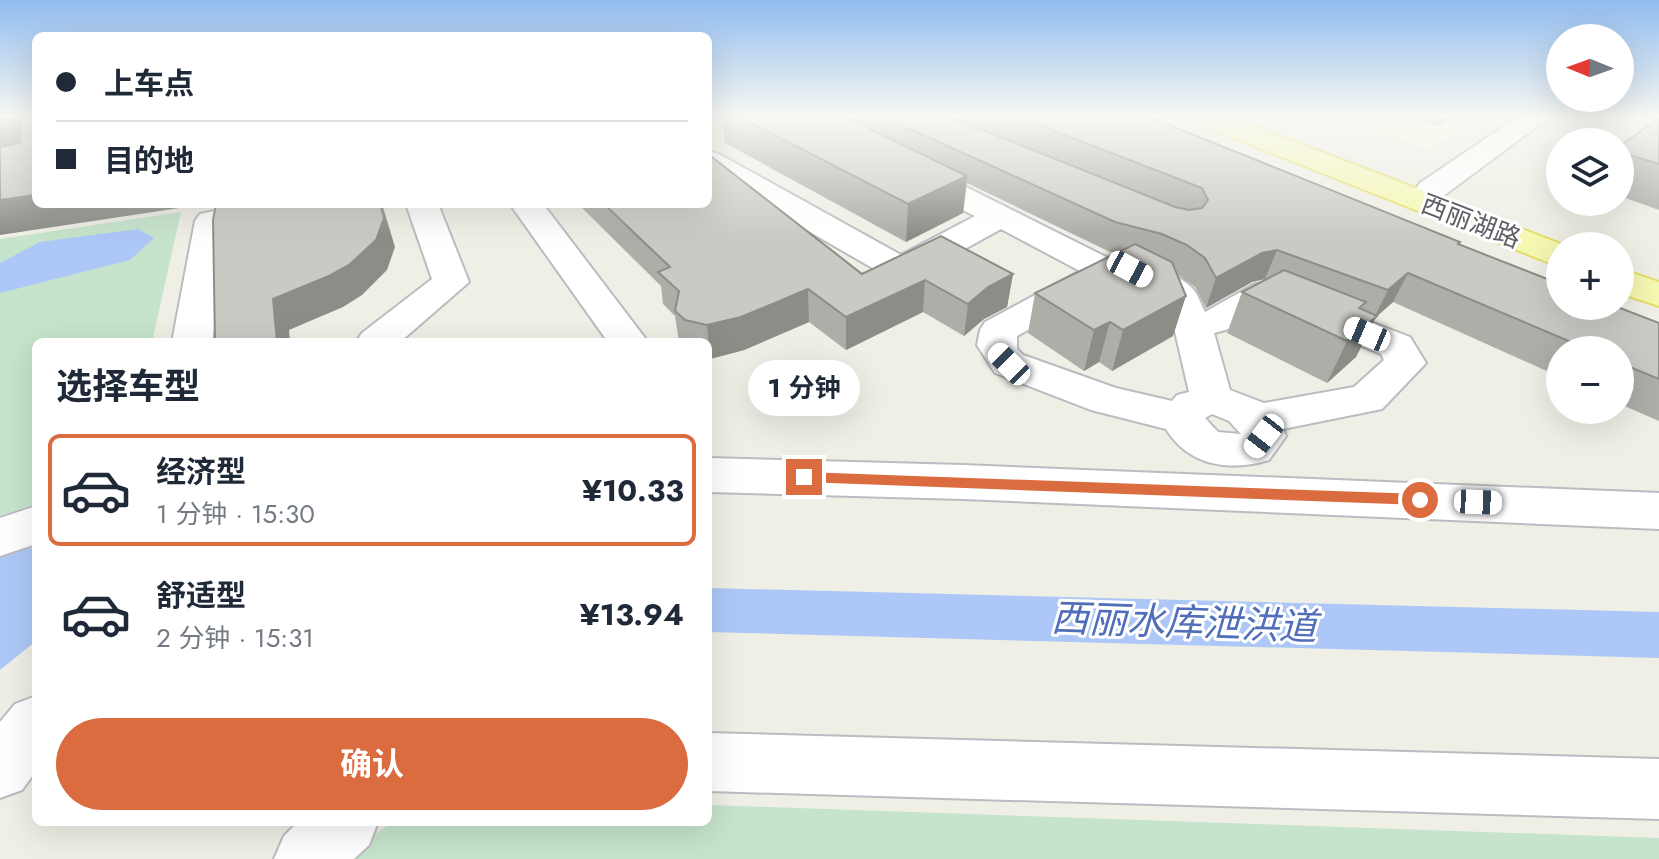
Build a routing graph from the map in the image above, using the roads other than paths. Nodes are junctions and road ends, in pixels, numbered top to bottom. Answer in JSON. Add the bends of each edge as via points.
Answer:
{"nodes":[{"id":1,"x":733,"y":156,"type":"edge"},
{"id":2,"x":878,"y":156,"type":"edge"},
{"id":3,"x":1305,"y":156,"type":"edge"},
{"id":4,"x":1343,"y":156,"type":"edge"},
{"id":5,"x":1480,"y":156,"type":"edge"},
{"id":6,"x":1431,"y":190,"type":"junction"},
{"id":7,"x":254,"y":208,"type":"edge"},
{"id":8,"x":423,"y":208,"type":"edge"},
{"id":9,"x":529,"y":208,"type":"edge"},
{"id":10,"x":212,"y":212,"type":"edge"},
{"id":11,"x":1001,"y":216,"type":"junction"},
{"id":12,"x":1546,"y":234,"type":"edge"},
{"id":13,"x":1546,"y":251,"type":"edge"},
{"id":14,"x":1634,"y":267,"type":"edge"},
{"id":15,"x":1105,"y":272,"type":"junction"},
{"id":16,"x":1659,"y":277,"type":"edge"},
{"id":17,"x":1634,"y":285,"type":"edge"},
{"id":18,"x":1659,"y":295,"type":"edge"},
{"id":19,"x":1193,"y":327,"type":"junction"},
{"id":20,"x":193,"y":338,"type":"edge"},
{"id":21,"x":381,"y":338,"type":"edge"},
{"id":22,"x":625,"y":338,"type":"edge"},
{"id":23,"x":1198,"y":409,"type":"junction"},
{"id":24,"x":1245,"y":455,"type":"junction"},
{"id":25,"x":712,"y":475,"type":"edge"},
{"id":26,"x":1659,"y":511,"type":"edge"},
{"id":27,"x":32,"y":526,"type":"edge"},
{"id":28,"x":0,"y":537,"type":"edge"},
{"id":29,"x":32,"y":728,"type":"edge"},
{"id":30,"x":712,"y":762,"type":"edge"},
{"id":31,"x":0,"y":769,"type":"edge"},
{"id":32,"x":1659,"y":789,"type":"edge"},
{"id":33,"x":342,"y":826,"type":"edge"},
{"id":34,"x":307,"y":859,"type":"edge"}],
"edges":[{"from":1,"to":11,"type":"lane","via":[[901,269]]},
{"from":2,"to":11,"type":"lane","via":[[945,176]]},
{"from":3,"to":13,"type":"main road","name":"西丽湖路"},
{"from":4,"to":6,"type":"main road","name":"西丽湖路"},
{"from":5,"to":6,"type":"lane"},
{"from":6,"to":12,"type":"main road","name":"西丽湖路"},
{"from":7,"to":10,"type":"lane"},
{"from":8,"to":21,"type":"lane","via":[[451,282]]},
{"from":9,"to":22,"type":"lane"},
{"from":10,"to":20,"type":"lane"},
{"from":11,"to":15,"type":"lane"},
{"from":14,"to":16,"type":"main road"},
{"from":15,"to":19,"type":"lane","via":[[1130,269],[1178,294]]},
{"from":15,"to":23,"type":"lane","via":[[999,330],[997,352],[1009,364],[1106,400]]},
{"from":17,"to":18,"type":"main road"},
{"from":19,"to":23,"type":"lane"},
{"from":19,"to":24,"type":"lane","via":[[1222,319],[1266,293],[1396,346],[1406,363],[1367,399]]},
{"from":23,"to":24,"type":"lane","via":[[1189,433],[1207,446]]},
{"from":24,"to":25,"type":"lane"},
{"from":24,"to":26,"type":"lane"},
{"from":27,"to":28,"type":"lane"},
{"from":29,"to":31,"type":"lane"},
{"from":30,"to":32,"type":"lane"},
{"from":33,"to":34,"type":"lane"}]}
